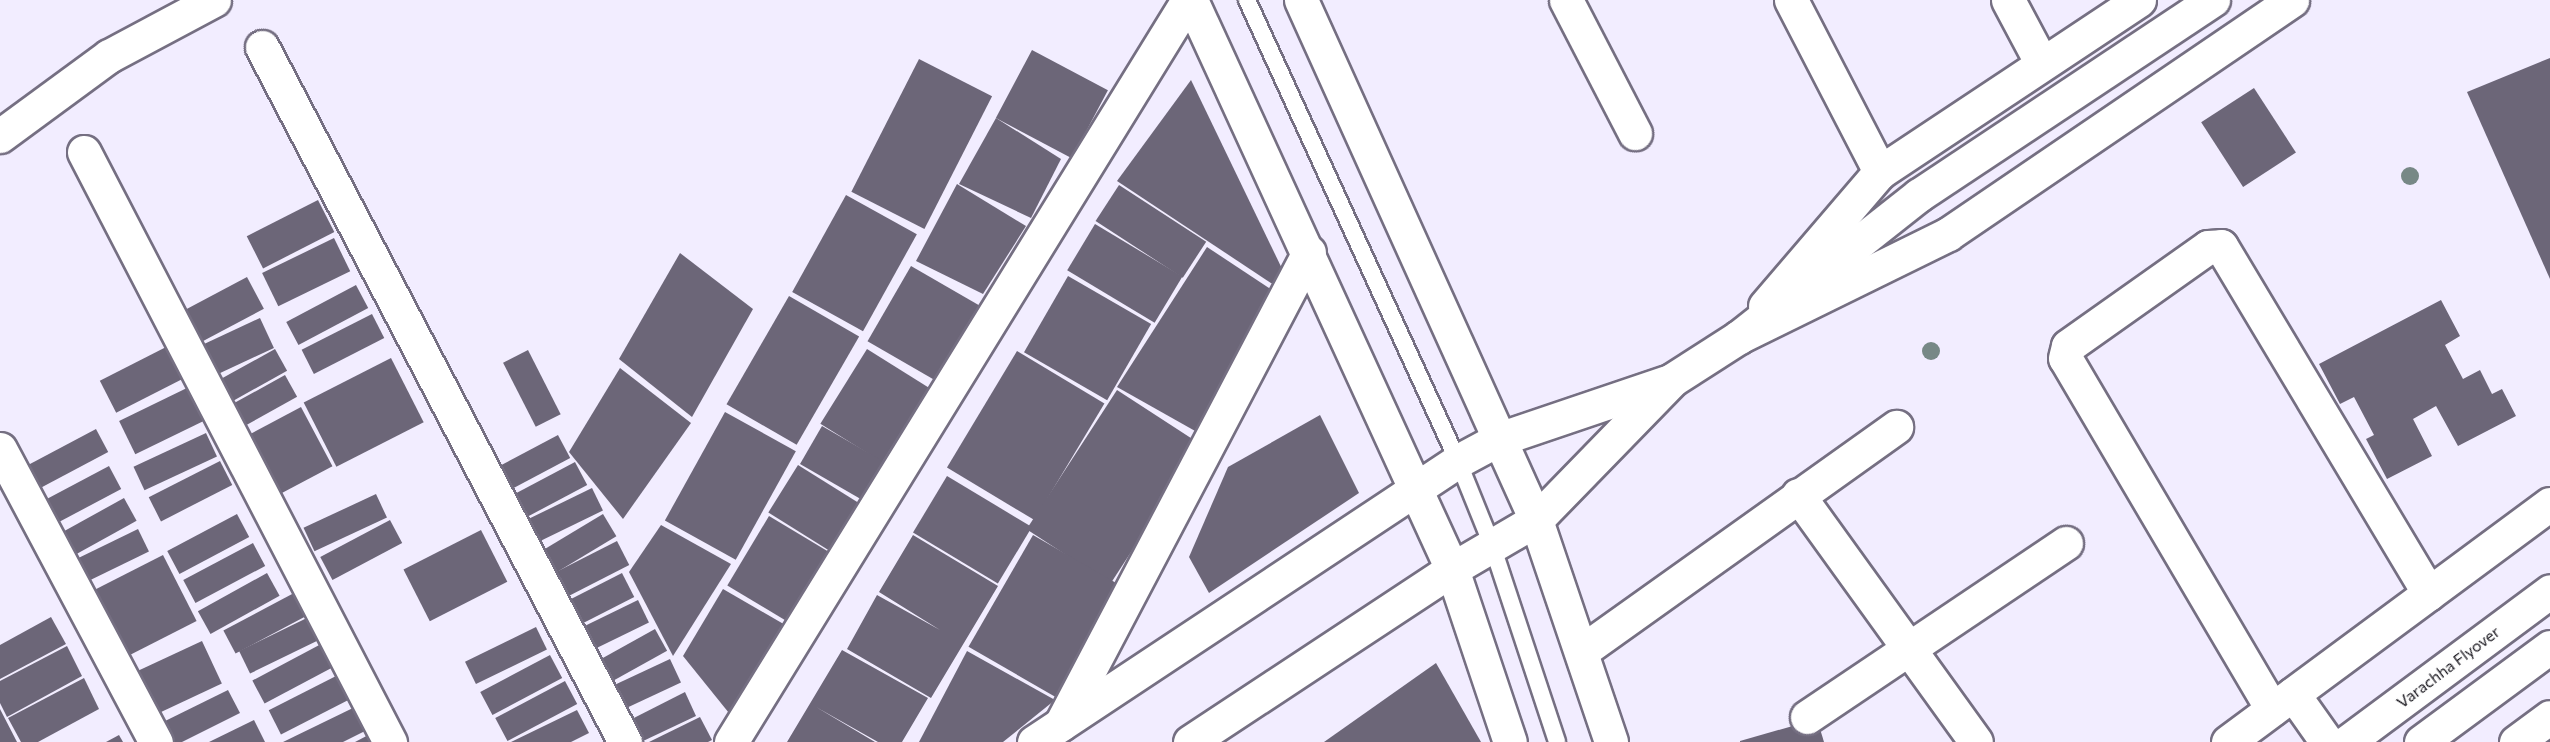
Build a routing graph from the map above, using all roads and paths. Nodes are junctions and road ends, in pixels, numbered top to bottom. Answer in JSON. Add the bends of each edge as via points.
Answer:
{"nodes":[{"id":1,"x":214,"y":0,"type":"edge"},
{"id":2,"x":1189,"y":0,"type":"edge"},
{"id":3,"x":1247,"y":0,"type":"edge"},
{"id":4,"x":1301,"y":0,"type":"edge"},
{"id":5,"x":1566,"y":0,"type":"edge"},
{"id":6,"x":1791,"y":0,"type":"edge"},
{"id":7,"x":2008,"y":0,"type":"edge"},
{"id":8,"x":2139,"y":0,"type":"edge"},
{"id":9,"x":2213,"y":0,"type":"edge"},
{"id":10,"x":2292,"y":0,"type":"edge"},
{"id":11,"x":262,"y":47,"type":"dead end"},
{"id":12,"x":2042,"y":64,"type":"junction"},
{"id":13,"x":1635,"y":133,"type":"dead end"},
{"id":14,"x":0,"y":136,"type":"edge"},
{"id":15,"x":84,"y":152,"type":"dead end"},
{"id":16,"x":1880,"y":172,"type":"junction"},
{"id":17,"x":1309,"y":252,"type":"junction"},
{"id":18,"x":1739,"y":338,"type":"junction"},
{"id":19,"x":1672,"y":380,"type":"junction"},
{"id":20,"x":1896,"y":427,"type":"dead end"},
{"id":21,"x":1499,"y":439,"type":"junction"},
{"id":22,"x":0,"y":449,"type":"edge"},
{"id":23,"x":1458,"y":461,"type":"junction"},
{"id":24,"x":1415,"y":487,"type":"junction"},
{"id":25,"x":1798,"y":495,"type":"junction"},
{"id":26,"x":2550,"y":504,"type":"edge"},
{"id":27,"x":1536,"y":520,"type":"junction"},
{"id":28,"x":2066,"y":543,"type":"dead end"},
{"id":29,"x":1492,"y":544,"type":"junction"},
{"id":30,"x":1452,"y":569,"type":"junction"},
{"id":31,"x":2550,"y":591,"type":"edge"},
{"id":32,"x":2429,"y":594,"type":"junction"},
{"id":33,"x":1908,"y":647,"type":"junction"},
{"id":34,"x":2550,"y":647,"type":"edge"},
{"id":35,"x":1582,"y":651,"type":"junction"},
{"id":36,"x":2282,"y":702,"type":"junction"},
{"id":37,"x":1807,"y":717,"type":"dead end"},
{"id":38,"x":2550,"y":717,"type":"edge"},
{"id":39,"x":1061,"y":724,"type":"junction"},
{"id":40,"x":156,"y":742,"type":"edge"},
{"id":41,"x":390,"y":742,"type":"edge"},
{"id":42,"x":625,"y":742,"type":"edge"},
{"id":43,"x":731,"y":742,"type":"edge"},
{"id":44,"x":1034,"y":742,"type":"edge"},
{"id":45,"x":1190,"y":742,"type":"edge"},
{"id":46,"x":1510,"y":742,"type":"edge"},
{"id":47,"x":1557,"y":742,"type":"edge"},
{"id":48,"x":1611,"y":742,"type":"edge"},
{"id":49,"x":1976,"y":742,"type":"edge"},
{"id":50,"x":2228,"y":742,"type":"edge"},
{"id":51,"x":2327,"y":742,"type":"edge"},
{"id":52,"x":2347,"y":742,"type":"edge"},
{"id":53,"x":2421,"y":742,"type":"edge"},
{"id":54,"x":2516,"y":742,"type":"edge"}],
"edges":[{"from":1,"to":14,"type":"street","via":[[109,56]]},
{"from":2,"to":17,"type":"street"},
{"from":2,"to":43,"type":"street"},
{"from":3,"to":23,"type":"lane"},
{"from":4,"to":21,"type":"street"},
{"from":5,"to":13,"type":"street"},
{"from":6,"to":16,"type":"street"},
{"from":7,"to":12,"type":"street"},
{"from":8,"to":12,"type":"street"},
{"from":9,"to":18,"type":"street","via":[[1919,195]]},
{"from":10,"to":18,"type":"street","via":[[1948,234]]},
{"from":11,"to":42,"type":"street"},
{"from":12,"to":16,"type":"street"},
{"from":15,"to":41,"type":"street"},
{"from":16,"to":18,"type":"street"},
{"from":17,"to":24,"type":"street"},
{"from":17,"to":39,"type":"street"},
{"from":18,"to":19,"type":"street"},
{"from":19,"to":21,"type":"street"},
{"from":19,"to":27,"type":"street"},
{"from":20,"to":25,"type":"street"},
{"from":21,"to":23,"type":"street"},
{"from":21,"to":27,"type":"street"},
{"from":22,"to":40,"type":"street"},
{"from":23,"to":24,"type":"street"},
{"from":23,"to":29,"type":"lane"},
{"from":24,"to":30,"type":"street"},
{"from":24,"to":39,"type":"street"},
{"from":25,"to":33,"type":"street"},
{"from":25,"to":35,"type":"street"},
{"from":26,"to":32,"type":"street"},
{"from":27,"to":29,"type":"street"},
{"from":27,"to":35,"type":"street"},
{"from":28,"to":33,"type":"street"},
{"from":29,"to":30,"type":"street"},
{"from":29,"to":47,"type":"lane"},
{"from":30,"to":45,"type":"street"},
{"from":30,"to":46,"type":"street"},
{"from":31,"to":52,"type":"street","name":"Varachha Flyover"},
{"from":32,"to":36,"type":"street"},
{"from":32,"to":36,"type":"street","via":[[2221,246],[2208,247],[2068,346],[2065,358]]},
{"from":33,"to":37,"type":"street"},
{"from":33,"to":49,"type":"street"},
{"from":34,"to":53,"type":"street"},
{"from":35,"to":48,"type":"street"},
{"from":36,"to":50,"type":"street"},
{"from":36,"to":51,"type":"street"},
{"from":38,"to":54,"type":"street"},
{"from":39,"to":44,"type":"street"}]}
